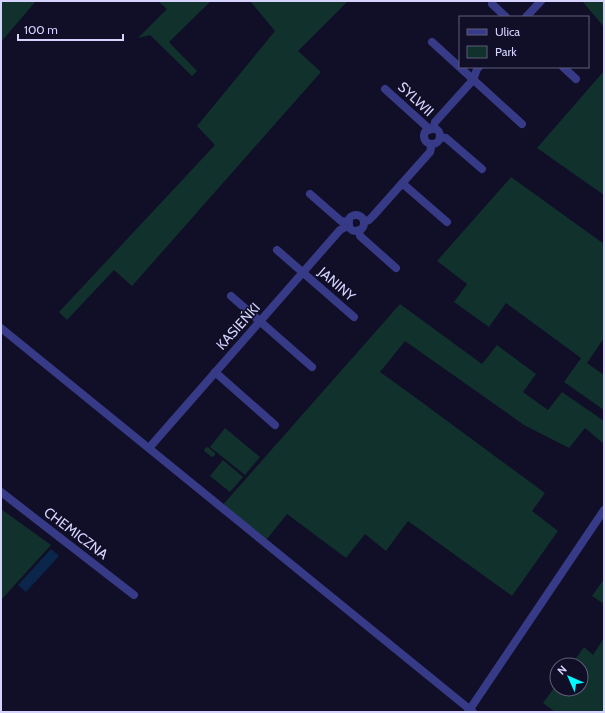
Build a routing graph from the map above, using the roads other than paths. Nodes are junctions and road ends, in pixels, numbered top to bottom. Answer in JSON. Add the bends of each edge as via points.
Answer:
{"nodes":[{"id":1,"x":541,"y":1,"type":"edge"},
{"id":2,"x":492,"y":4,"type":"dead end"},
{"id":3,"x":505,"y":16,"type":"edge"},
{"id":4,"x":527,"y":16,"type":"edge"},
{"id":5,"x":432,"y":42,"type":"dead end"},
{"id":6,"x":459,"y":67,"type":"edge"},
{"id":7,"x":460,"y":68,"type":"edge"},
{"id":8,"x":478,"y":68,"type":"edge"},
{"id":9,"x":564,"y":68,"type":"edge"},
{"id":10,"x":576,"y":79,"type":"dead end"},
{"id":11,"x":473,"y":80,"type":"junction"},
{"id":12,"x":385,"y":89,"type":"dead end"},
{"id":13,"x":522,"y":124,"type":"dead end"},
{"id":14,"x":431,"y":129,"type":"junction"},
{"id":15,"x":440,"y":137,"type":"junction"},
{"id":16,"x":432,"y":144,"type":"junction"},
{"id":17,"x":482,"y":169,"type":"dead end"},
{"id":18,"x":402,"y":183,"type":"junction"},
{"id":19,"x":310,"y":194,"type":"dead end"},
{"id":20,"x":364,"y":222,"type":"junction"},
{"id":21,"x":446,"y":222,"type":"dead end"},
{"id":22,"x":349,"y":224,"type":"junction"},
{"id":23,"x":359,"y":230,"type":"junction"},
{"id":24,"x":277,"y":250,"type":"dead end"},
{"id":25,"x":396,"y":268,"type":"dead end"},
{"id":26,"x":303,"y":272,"type":"junction"},
{"id":27,"x":230,"y":296,"type":"dead end"},
{"id":28,"x":354,"y":316,"type":"dead end"},
{"id":29,"x":260,"y":322,"type":"junction"},
{"id":30,"x":1,"y":328,"type":"edge"},
{"id":31,"x":312,"y":367,"type":"dead end"},
{"id":32,"x":215,"y":372,"type":"junction"},
{"id":33,"x":274,"y":425,"type":"dead end"},
{"id":34,"x":149,"y":448,"type":"junction"},
{"id":35,"x":1,"y":492,"type":"edge"},
{"id":36,"x":604,"y":510,"type":"edge"},
{"id":37,"x":134,"y":594,"type":"dead end"},
{"id":38,"x":470,"y":711,"type":"edge"}],
"edges":[{"from":1,"to":4,"type":"street"},
{"from":2,"to":3,"type":"street"},
{"from":5,"to":6,"type":"street"},
{"from":7,"to":11,"type":"street"},
{"from":8,"to":11,"type":"street"},
{"from":9,"to":10,"type":"street"},
{"from":11,"to":13,"type":"street"},
{"from":11,"to":14,"type":"street"},
{"from":12,"to":14,"type":"street","name":"SYLWII"},
{"from":14,"to":15,"type":"street","via":[[437,130]]},
{"from":14,"to":16,"type":"street","via":[[426,132],[425,139]]},
{"from":15,"to":16,"type":"street","via":[[438,142]]},
{"from":15,"to":17,"type":"street","via":[[446,138]]},
{"from":16,"to":18,"type":"street","via":[[430,152]]},
{"from":18,"to":20,"type":"street","via":[[373,216]]},
{"from":18,"to":21,"type":"street"},
{"from":19,"to":22,"type":"street","via":[[341,221]]},
{"from":20,"to":22,"type":"street","via":[[357,215],[350,218]]},
{"from":20,"to":23,"type":"street"},
{"from":22,"to":23,"type":"street","via":[[353,230]]},
{"from":22,"to":26,"type":"street","name":"KASIEŃKI","via":[[340,230]]},
{"from":23,"to":25,"type":"street","via":[[360,236]]},
{"from":24,"to":26,"type":"street","name":"JANINY"},
{"from":26,"to":28,"type":"street","name":"JANINY"},
{"from":26,"to":29,"type":"street","name":"KASIEŃKI"},
{"from":27,"to":29,"type":"street"},
{"from":29,"to":31,"type":"street"},
{"from":29,"to":32,"type":"street","name":"KASIEŃKI"},
{"from":30,"to":34,"type":"street"},
{"from":32,"to":33,"type":"street"},
{"from":32,"to":34,"type":"street","name":"KASIEŃKI"},
{"from":34,"to":38,"type":"street"},
{"from":35,"to":37,"type":"street","name":"CHEMICZNA"},
{"from":36,"to":38,"type":"street"}]}
